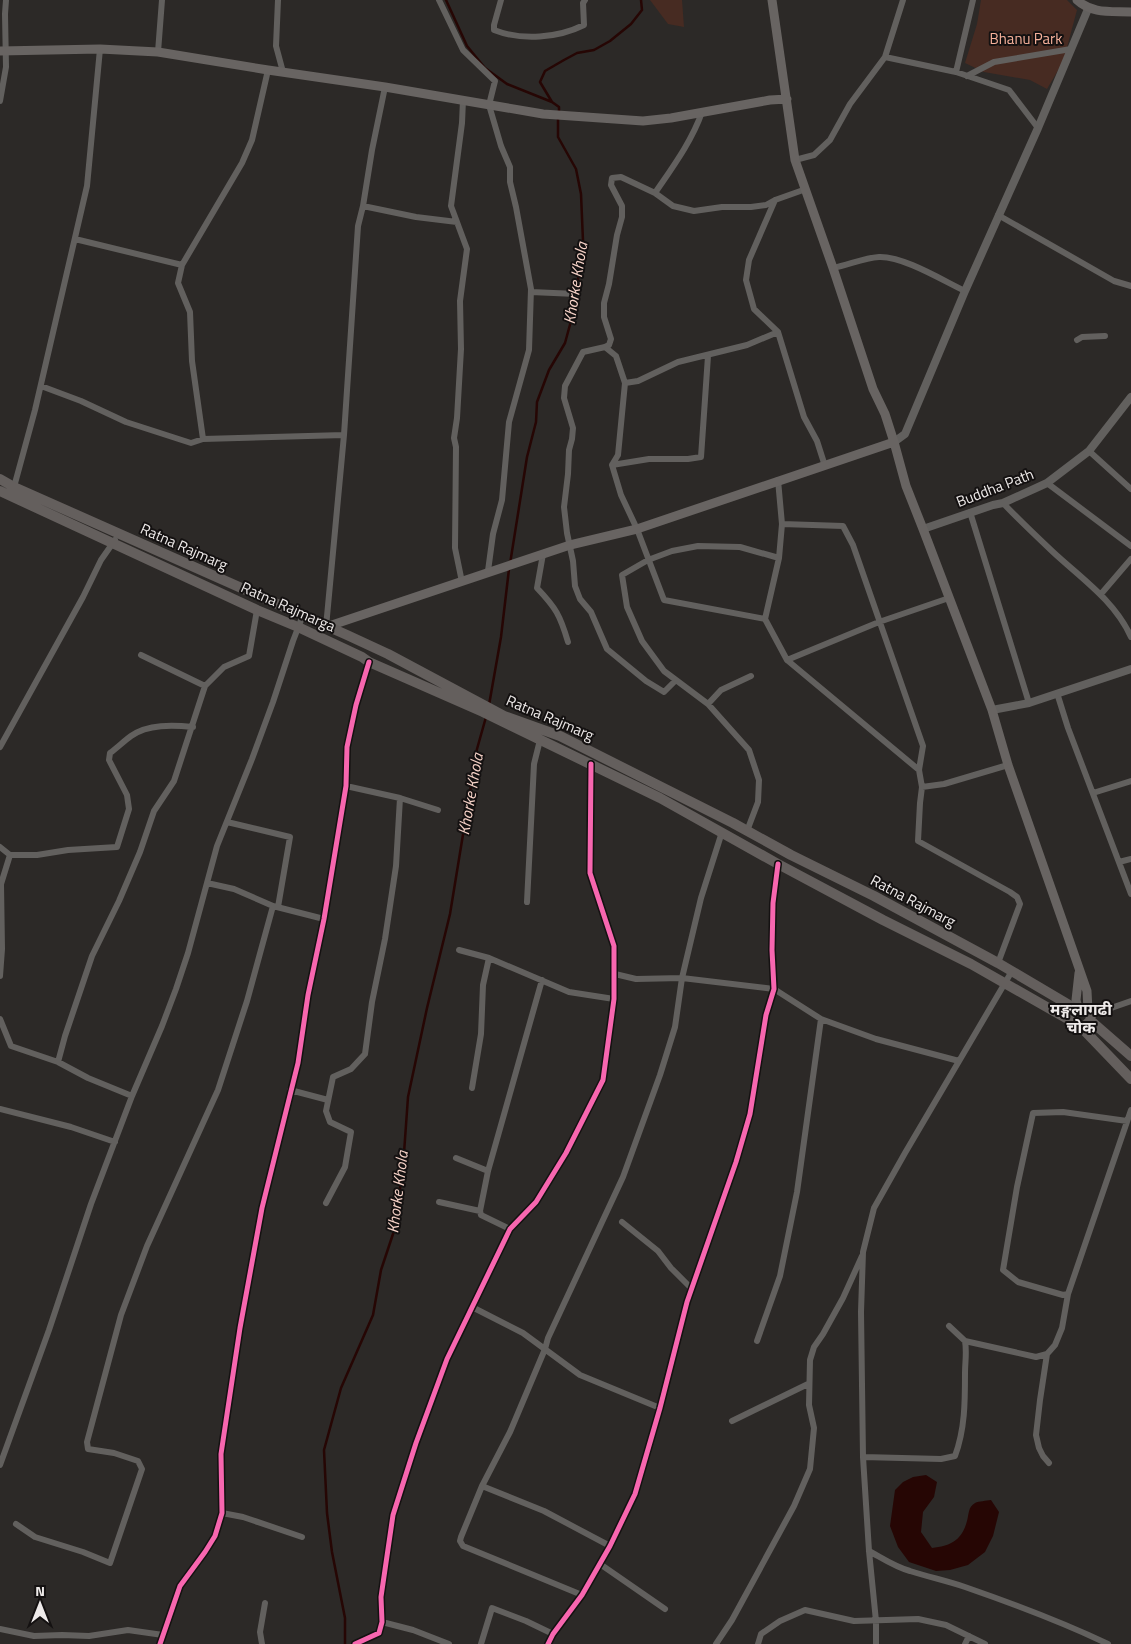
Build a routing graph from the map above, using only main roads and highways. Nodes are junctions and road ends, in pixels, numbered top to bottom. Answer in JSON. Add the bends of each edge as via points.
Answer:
{"nodes":[{"id":1,"x":772,"y":0,"type":"edge"},
{"id":2,"x":1077,"y":0,"type":"edge"},
{"id":3,"x":1131,"y":12,"type":"edge"},
{"id":4,"x":3,"y":51,"type":"edge"},
{"id":5,"x":787,"y":99,"type":"junction"},
{"id":6,"x":894,"y":442,"type":"junction"},
{"id":7,"x":0,"y":479,"type":"edge"},
{"id":8,"x":0,"y":491,"type":"edge"},
{"id":9,"x":326,"y":627,"type":"junction"},
{"id":10,"x":347,"y":635,"type":"junction"},
{"id":11,"x":342,"y":648,"type":"junction"},
{"id":12,"x":483,"y":708,"type":"junction"},
{"id":13,"x":505,"y":720,"type":"junction"},
{"id":14,"x":1085,"y":1013,"type":"junction"},
{"id":15,"x":1077,"y":1025,"type":"junction"},
{"id":16,"x":1131,"y":1056,"type":"edge"},
{"id":17,"x":1131,"y":1079,"type":"edge"}],
"edges":[{"from":1,"to":5,"type":"main road"},
{"from":2,"to":3,"type":"main road","via":[[1098,11]]},
{"from":4,"to":5,"type":"main road","via":[[100,48],[158,52],[543,114],[643,121]]},
{"from":5,"to":6,"type":"main road","via":[[795,160],[873,390]]},
{"from":6,"to":9,"type":"main road","via":[[637,529],[570,545]]},
{"from":6,"to":14,"type":"main road","via":[[906,486],[992,710],[1080,970],[1076,1000]]},
{"from":7,"to":9,"type":"main road","name":"Ratna Rajmarg"},
{"from":8,"to":11,"type":"main road","name":"Ratna Rajmarga"},
{"from":9,"to":10,"type":"main road","name":"Ratna Rajmarg"},
{"from":10,"to":11,"type":"main road"},
{"from":10,"to":12,"type":"main road","name":"Ratna Rajmarg","via":[[388,654]]},
{"from":11,"to":12,"type":"main road","name":"Ratna Rajmarga"},
{"from":12,"to":13,"type":"main road","name":"Ratna Rajmarg"},
{"from":13,"to":14,"type":"main road","name":"Ratna Rajmarg","via":[[560,736],[874,896]]},
{"from":13,"to":15,"type":"main road","name":"Ratna Rajmarg","via":[[660,798],[778,864],[971,964]]},
{"from":14,"to":15,"type":"main road","via":[[1087,1025]]},
{"from":14,"to":15,"type":"main road","via":[[1072,1015]]},
{"from":14,"to":16,"type":"main road","name":"Ratna Rajmarg"},
{"from":15,"to":17,"type":"main road","name":"Ratna Rajmarg"}]}
